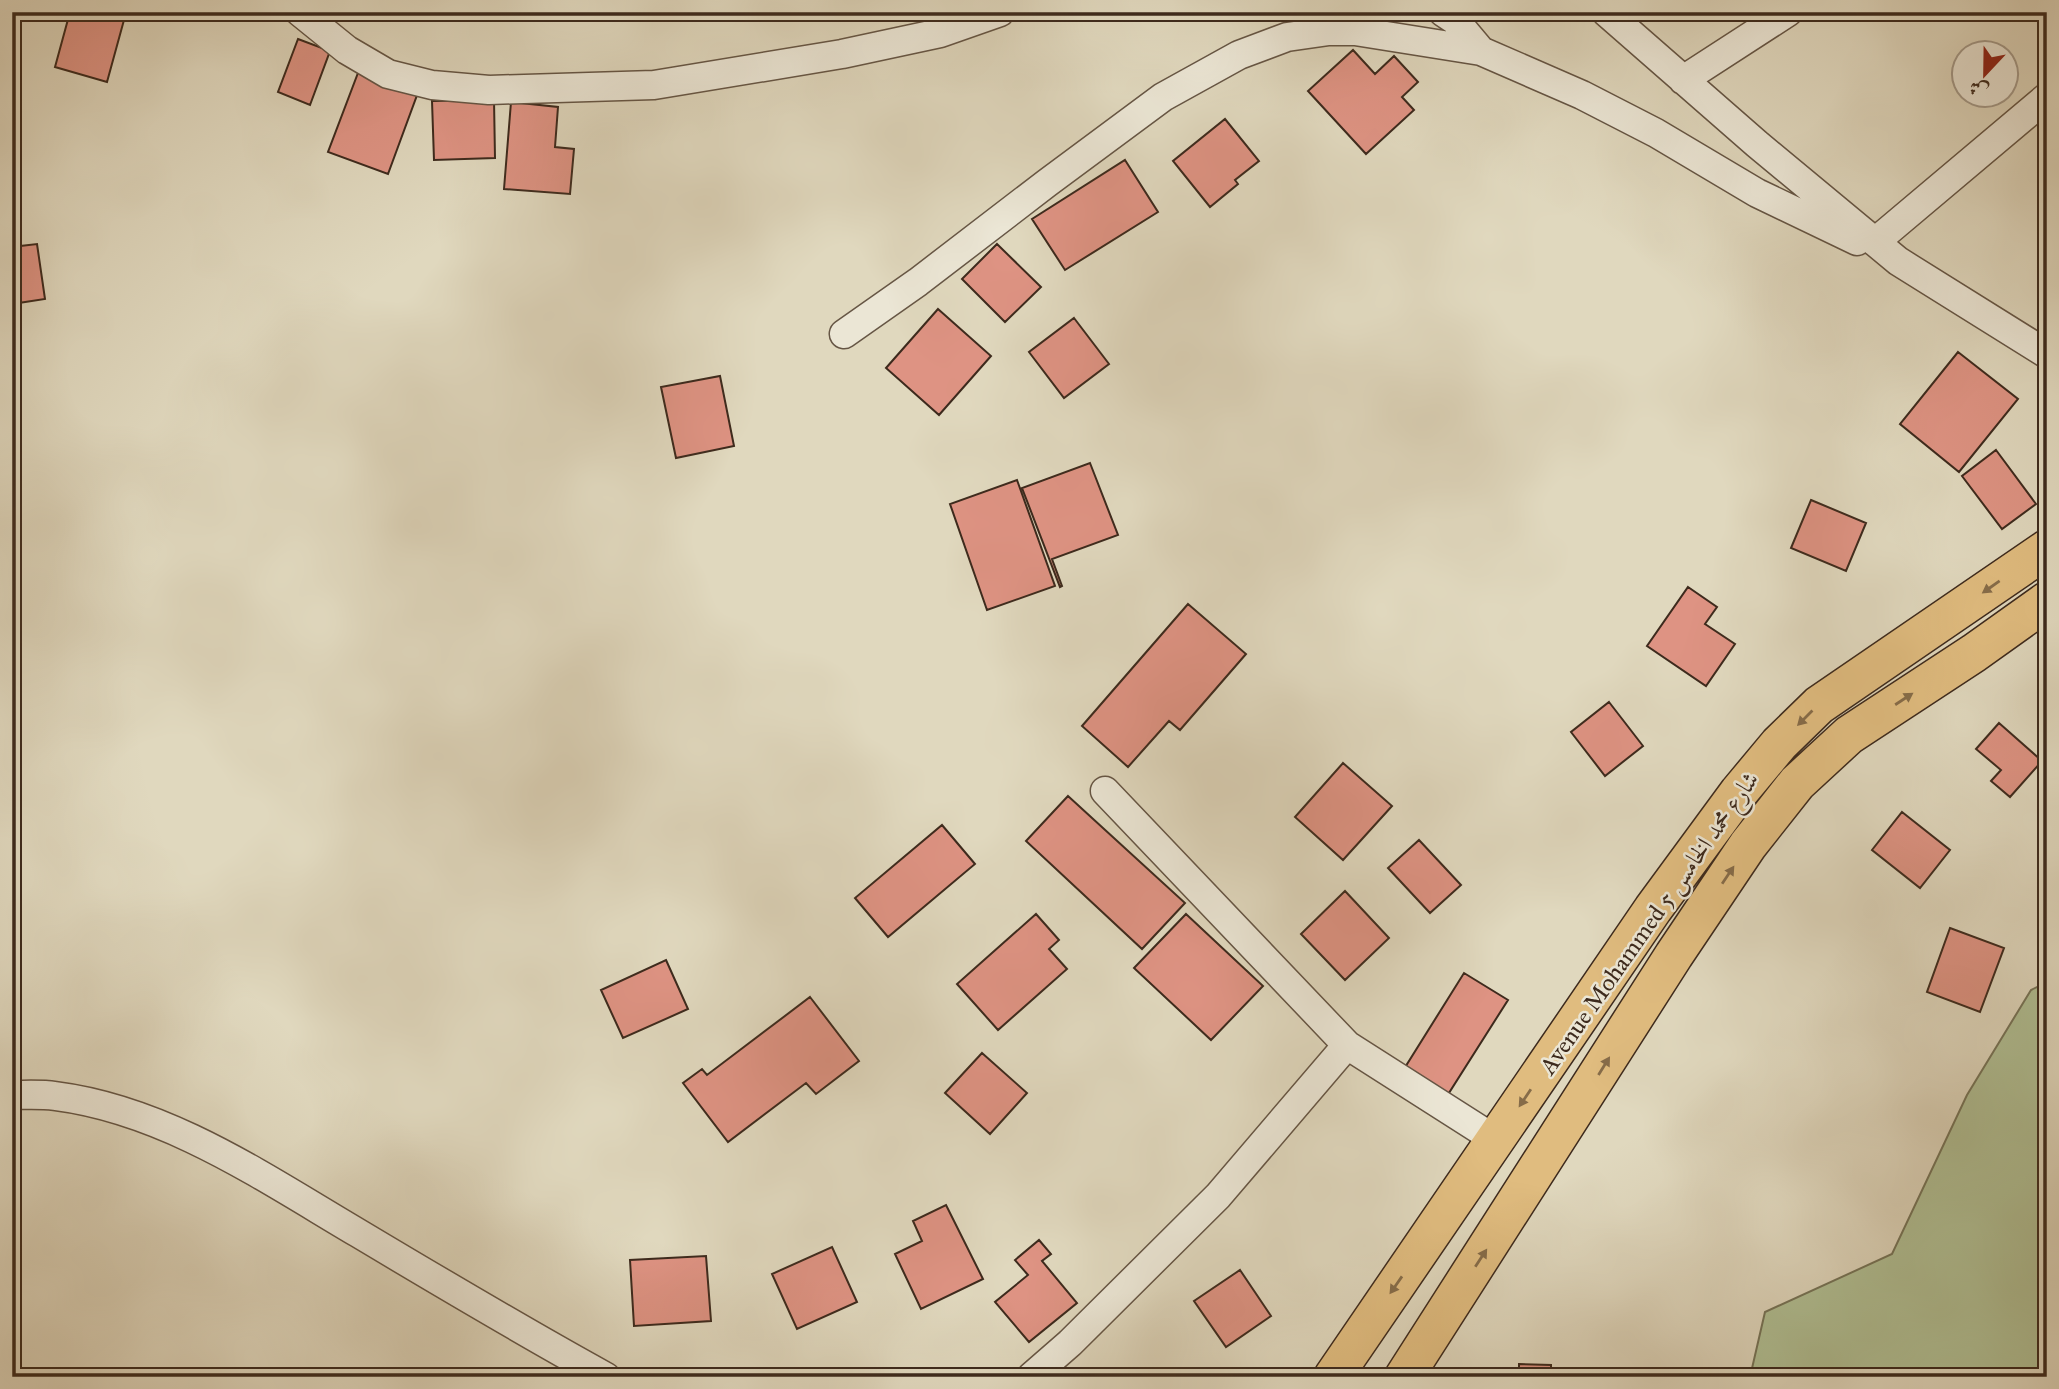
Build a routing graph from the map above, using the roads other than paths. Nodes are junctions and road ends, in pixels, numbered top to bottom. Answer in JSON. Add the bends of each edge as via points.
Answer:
{"nodes":[{"id":1,"x":300,"y":12,"type":"edge"},
{"id":2,"x":1000,"y":12,"type":"edge"},
{"id":3,"x":1443,"y":12,"type":"edge"},
{"id":4,"x":1606,"y":12,"type":"edge"},
{"id":5,"x":1779,"y":15,"type":"edge"},
{"id":6,"x":1481,"y":51,"type":"junction"},
{"id":7,"x":1683,"y":80,"type":"junction"},
{"id":8,"x":2047,"y":97,"type":"edge"},
{"id":9,"x":1875,"y":242,"type":"junction"},
{"id":10,"x":1898,"y":261,"type":"junction"},
{"id":11,"x":844,"y":334,"type":"dead end"},
{"id":12,"x":2047,"y":354,"type":"edge"},
{"id":13,"x":2047,"y":549,"type":"edge"},
{"id":14,"x":2047,"y":601,"type":"edge"},
{"id":15,"x":1105,"y":791,"type":"dead end"},
{"id":16,"x":1347,"y":1045,"type":"junction"},
{"id":17,"x":12,"y":1095,"type":"edge"},
{"id":18,"x":1496,"y":1140,"type":"junction"},
{"id":19,"x":1414,"y":1371,"type":"edge"},
{"id":20,"x":606,"y":1377,"type":"edge"},
{"id":21,"x":1031,"y":1377,"type":"edge"},
{"id":22,"x":1333,"y":1377,"type":"edge"}],
"edges":[{"from":1,"to":2,"type":"street","via":[[347,50],[388,74],[432,85],[489,90],[654,85],[842,54],[940,33]]},
{"from":3,"to":6,"type":"street"},
{"from":4,"to":7,"type":"street"},
{"from":5,"to":7,"type":"street"},
{"from":6,"to":10,"type":"street","via":[[1582,95],[1757,193]]},
{"from":6,"to":11,"type":"street","via":[[1329,31],[1287,37],[1240,55],[1163,97]]},
{"from":7,"to":9,"type":"street"},
{"from":8,"to":9,"type":"street"},
{"from":9,"to":10,"type":"street"},
{"from":10,"to":12,"type":"street"},
{"from":13,"to":18,"type":"main road","name":"Avenue Mohammed 5 شارع محمد الخامس","one_way":true,"via":[[1819,705],[1779,744],[1653,909]]},
{"from":19,"to":14,"type":"main road","name":"Avenue Mohammed 5 شارع محمد الخامس","one_way":true,"via":[[1674,955],[1748,845],[1797,783],[1849,734]]},
{"from":15,"to":16,"type":"street"},
{"from":16,"to":18,"type":"street"},
{"from":16,"to":21,"type":"street","via":[[1218,1196]]},
{"from":17,"to":20,"type":"street","via":[[53,1095],[106,1105],[161,1125],[237,1162]]},
{"from":18,"to":22,"type":"main road","name":"Avenue Mohammed 5 شارع محمد الخامس","one_way":true}]}
